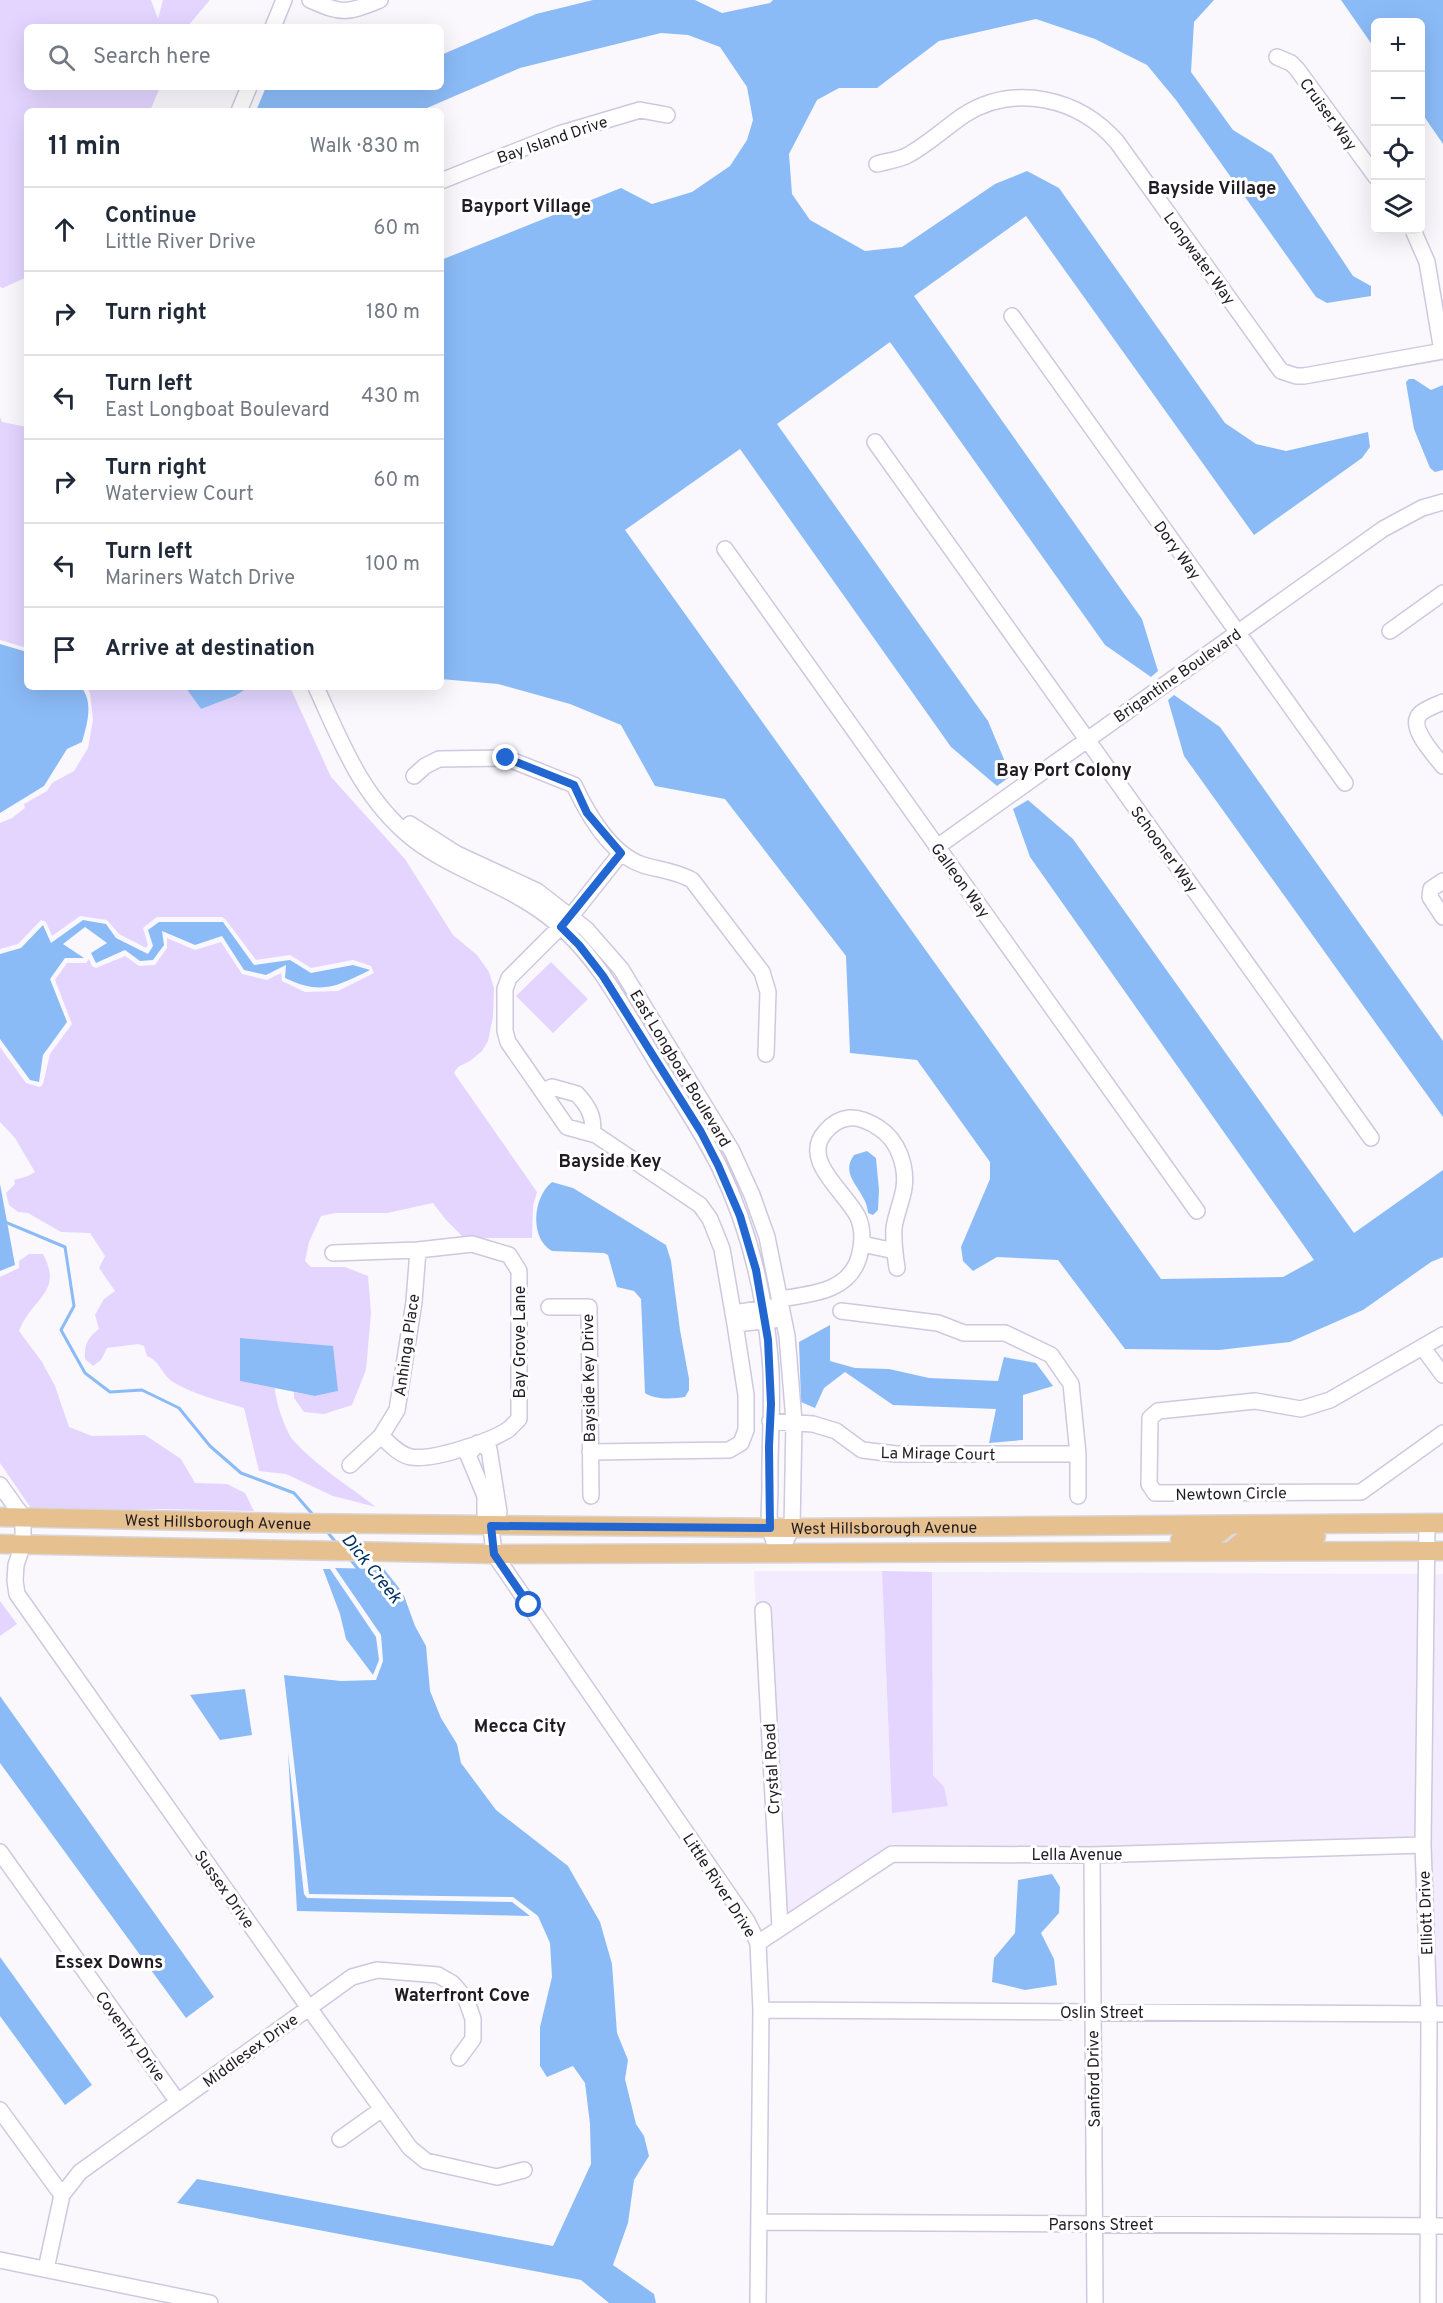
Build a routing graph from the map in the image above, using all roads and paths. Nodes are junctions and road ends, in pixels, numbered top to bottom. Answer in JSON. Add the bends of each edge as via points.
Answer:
{"nodes":[{"id":1,"x":284,"y":0,"type":"edge"},
{"id":2,"x":310,"y":0,"type":"edge"},
{"id":3,"x":380,"y":0,"type":"edge"},
{"id":4,"x":274,"y":24,"type":"edge"},
{"id":5,"x":1277,"y":57,"type":"dead end"},
{"id":6,"x":248,"y":90,"type":"edge"},
{"id":7,"x":240,"y":108,"type":"edge"},
{"id":8,"x":667,"y":115,"type":"dead end"},
{"id":9,"x":877,"y":164,"type":"dead end"},
{"id":10,"x":1371,"y":170,"type":"edge"},
{"id":11,"x":444,"y":180,"type":"edge"},
{"id":12,"x":1415,"y":234,"type":"edge"},
{"id":13,"x":1012,"y":316,"type":"dead end"},
{"id":14,"x":1443,"y":351,"type":"edge"},
{"id":15,"x":875,"y":442,"type":"dead end"},
{"id":16,"x":1443,"y":502,"type":"edge"},
{"id":17,"x":725,"y":549,"type":"dead end"},
{"id":18,"x":1443,"y":593,"type":"edge"},
{"id":19,"x":1390,"y":631,"type":"dead end"},
{"id":20,"x":1237,"y":632,"type":"junction"},
{"id":21,"x":317,"y":690,"type":"edge"},
{"id":22,"x":1443,"y":702,"type":"edge"},
{"id":23,"x":1086,"y":740,"type":"junction"},
{"id":24,"x":1443,"y":766,"type":"edge"},
{"id":25,"x":414,"y":776,"type":"dead end"},
{"id":26,"x":1345,"y":783,"type":"dead end"},
{"id":27,"x":937,"y":847,"type":"junction"},
{"id":28,"x":621,"y":853,"type":"junction"},
{"id":29,"x":1443,"y":881,"type":"edge"},
{"id":30,"x":1443,"y":917,"type":"edge"},
{"id":31,"x":566,"y":921,"type":"junction"},
{"id":32,"x":766,"y":1054,"type":"dead end"},
{"id":33,"x":542,"y":1091,"type":"junction"},
{"id":34,"x":592,"y":1134,"type":"junction"},
{"id":35,"x":1371,"y":1138,"type":"dead end"},
{"id":36,"x":1197,"y":1211,"type":"dead end"},
{"id":37,"x":862,"y":1244,"type":"junction"},
{"id":38,"x":418,"y":1250,"type":"junction"},
{"id":39,"x":895,"y":1251,"type":"junction"},
{"id":40,"x":333,"y":1253,"type":"dead end"},
{"id":41,"x":897,"y":1268,"type":"dead end"},
{"id":42,"x":549,"y":1307,"type":"dead end"},
{"id":43,"x":782,"y":1308,"type":"junction"},
{"id":44,"x":841,"y":1311,"type":"dead end"},
{"id":45,"x":765,"y":1315,"type":"junction"},
{"id":46,"x":734,"y":1318,"type":"junction"},
{"id":47,"x":1443,"y":1335,"type":"edge"},
{"id":48,"x":1423,"y":1348,"type":"junction"},
{"id":49,"x":1443,"y":1375,"type":"edge"},
{"id":50,"x":771,"y":1421,"type":"junction"},
{"id":51,"x":794,"y":1421,"type":"junction"},
{"id":52,"x":1443,"y":1433,"type":"edge"},
{"id":53,"x":381,"y":1436,"type":"junction"},
{"id":54,"x":478,"y":1443,"type":"junction"},
{"id":55,"x":590,"y":1452,"type":"junction"},
{"id":56,"x":1078,"y":1454,"type":"junction"},
{"id":57,"x":350,"y":1465,"type":"dead end"},
{"id":58,"x":491,"y":1465,"type":"junction"},
{"id":59,"x":474,"y":1469,"type":"junction"},
{"id":60,"x":0,"y":1485,"type":"edge"},
{"id":61,"x":591,"y":1496,"type":"dead end"},
{"id":62,"x":1078,"y":1496,"type":"dead end"},
{"id":63,"x":0,"y":1517,"type":"edge"},
{"id":64,"x":23,"y":1517,"type":"junction"},
{"id":65,"x":1361,"y":1524,"type":"junction"},
{"id":66,"x":1435,"y":1524,"type":"edge"},
{"id":67,"x":1229,"y":1525,"type":"junction"},
{"id":68,"x":491,"y":1526,"type":"junction"},
{"id":69,"x":770,"y":1528,"type":"junction"},
{"id":70,"x":792,"y":1528,"type":"junction"},
{"id":71,"x":0,"y":1544,"type":"edge"},
{"id":72,"x":23,"y":1544,"type":"junction"},
{"id":73,"x":1435,"y":1551,"type":"edge"},
{"id":74,"x":1073,"y":1552,"type":"junction"},
{"id":75,"x":1230,"y":1552,"type":"junction"},
{"id":76,"x":494,"y":1554,"type":"junction"},
{"id":77,"x":778,"y":1554,"type":"junction"},
{"id":78,"x":763,"y":1610,"type":"dead end"},
{"id":79,"x":1422,"y":1845,"type":"junction"},
{"id":80,"x":0,"y":1852,"type":"edge"},
{"id":81,"x":1092,"y":1855,"type":"junction"},
{"id":82,"x":780,"y":1928,"type":"junction"},
{"id":83,"x":758,"y":1943,"type":"junction"},
{"id":84,"x":309,"y":2008,"type":"junction"},
{"id":85,"x":761,"y":2010,"type":"junction"},
{"id":86,"x":1092,"y":2012,"type":"junction"},
{"id":87,"x":1436,"y":2014,"type":"edge"},
{"id":88,"x":459,"y":2058,"type":"dead end"},
{"id":89,"x":178,"y":2102,"type":"junction"},
{"id":90,"x":382,"y":2109,"type":"junction"},
{"id":91,"x":0,"y":2110,"type":"edge"},
{"id":92,"x":340,"y":2139,"type":"dead end"},
{"id":93,"x":524,"y":2170,"type":"dead end"},
{"id":94,"x":62,"y":2195,"type":"junction"},
{"id":95,"x":760,"y":2222,"type":"junction"},
{"id":96,"x":1095,"y":2224,"type":"junction"},
{"id":97,"x":1436,"y":2226,"type":"edge"},
{"id":98,"x":0,"y":2260,"type":"edge"},
{"id":99,"x":46,"y":2269,"type":"junction"},
{"id":100,"x":210,"y":2303,"type":"edge"},
{"id":101,"x":758,"y":2303,"type":"edge"},
{"id":102,"x":1095,"y":2303,"type":"edge"},
{"id":103,"x":1428,"y":2303,"type":"edge"}],
"edges":[{"from":1,"to":4,"type":"street"},
{"from":2,"to":3,"type":"street","via":[[329,9],[351,12]]},
{"from":5,"to":10,"type":"street","name":"Cruiser Way","via":[[1298,69]]},
{"from":6,"to":7,"type":"street"},
{"from":8,"to":11,"type":"street","name":"Bay Island Drive","via":[[640,110],[571,130]]},
{"from":9,"to":14,"type":"street","name":"Longwater Way","via":[[907,156],[965,115],[994,102],[1032,98],[1068,106],[1100,125],[1117,142],[1281,371],[1304,376]]},
{"from":12,"to":14,"type":"street","via":[[1427,262]]},
{"from":13,"to":20,"type":"street","name":"Dory Way"},
{"from":15,"to":23,"type":"street","name":"Schooner Way"},
{"from":16,"to":20,"type":"street","name":"Brigantine Boulevard","via":[[1422,508],[1383,529]]},
{"from":17,"to":27,"type":"street","name":"Galleon Way"},
{"from":18,"to":19,"type":"street"},
{"from":20,"to":23,"type":"street","name":"Brigantine Boulevard"},
{"from":20,"to":26,"type":"street","name":"Dory Way"},
{"from":21,"to":31,"type":"street","name":"East Longboat Boulevard","via":[[356,771],[392,809],[457,854],[525,884]]},
{"from":22,"to":24,"type":"street","via":[[1422,713],[1416,719],[1416,728]]},
{"from":23,"to":27,"type":"street","name":"Brigantine Boulevard"},
{"from":23,"to":35,"type":"street","name":"Schooner Way"},
{"from":25,"to":28,"type":"street","via":[[439,759],[506,758],[574,785],[587,813]]},
{"from":27,"to":36,"type":"street","name":"Galleon Way"},
{"from":28,"to":31,"type":"street","name":"Bayside Key Drive"},
{"from":28,"to":32,"type":"street","via":[[641,865],[677,872],[692,880],[762,972],[768,992]]},
{"from":29,"to":30,"type":"street","via":[[1431,889],[1430,897]]},
{"from":31,"to":33,"type":"street","name":"Bayside Key Drive","via":[[509,978],[504,994],[508,1042]]},
{"from":31,"to":43,"type":"street","name":"East Longboat Boulevard","via":[[600,943],[621,969],[719,1127],[759,1215]]},
{"from":31,"to":45,"type":"street","name":"East Longboat Boulevard","via":[[710,1148],[746,1234]]},
{"from":33,"to":34,"type":"street","name":"Bayside Key Drive","via":[[567,1127]]},
{"from":33,"to":34,"type":"street","via":[[552,1087],[577,1094],[592,1116]]},
{"from":34,"to":46,"type":"street","name":"Bayside Key Drive","via":[[703,1208],[722,1249]]},
{"from":37,"to":39,"type":"street"},
{"from":37,"to":39,"type":"street","via":[[859,1219],[825,1171],[817,1150],[826,1131],[838,1121],[851,1118],[866,1120],[882,1130],[901,1157],[905,1182],[895,1222]]},
{"from":37,"to":43,"type":"street","via":[[853,1270],[840,1284]]},
{"from":38,"to":40,"type":"street","name":"Bay Grove Lane"},
{"from":38,"to":53,"type":"street","name":"Anhinga Place","via":[[397,1410]]},
{"from":38,"to":54,"type":"street","name":"Bay Grove Lane","via":[[471,1244],[509,1254],[519,1271],[519,1419],[509,1429]]},
{"from":39,"to":41,"type":"street"},
{"from":42,"to":55,"type":"street","name":"Bayside Key Drive","via":[[589,1307]]},
{"from":43,"to":45,"type":"street"},
{"from":43,"to":51,"type":"street","name":"East Longboat Boulevard"},
{"from":44,"to":56,"type":"street","via":[[938,1323],[964,1334],[1005,1333],[1051,1355],[1071,1383]]},
{"from":45,"to":46,"type":"street"},
{"from":45,"to":50,"type":"street","name":"East Longboat Boulevard"},
{"from":46,"to":55,"type":"street","name":"Bayside Key Drive","via":[[746,1395],[747,1430],[737,1447]]},
{"from":47,"to":48,"type":"street","name":"Newtown Circle"},
{"from":48,"to":49,"type":"street"},
{"from":48,"to":52,"type":"street","name":"Newtown Circle","via":[[1330,1400],[1301,1409],[1255,1401],[1158,1411],[1150,1418],[1149,1484],[1155,1493],[1361,1492]]},
{"from":50,"to":51,"type":"street","name":"La Mirage Court"},
{"from":50,"to":69,"type":"street","name":"East Longboat Boulevard"},
{"from":51,"to":56,"type":"street","name":"La Mirage Court","via":[[836,1431],[862,1450],[874,1452]]},
{"from":51,"to":70,"type":"street","name":"East Longboat Boulevard"},
{"from":53,"to":54,"type":"street","via":[[402,1454],[413,1457],[435,1457]]},
{"from":53,"to":57,"type":"street","name":"Anhinga Place"},
{"from":54,"to":58,"type":"street","via":[[489,1449]]},
{"from":54,"to":59,"type":"street","via":[[468,1455]]},
{"from":55,"to":61,"type":"street","name":"Bayside Key Drive"},
{"from":56,"to":62,"type":"street"},
{"from":58,"to":59,"type":"street"},
{"from":58,"to":68,"type":"street","via":[[498,1512]]},
{"from":59,"to":68,"type":"street"},
{"from":60,"to":64,"type":"street"},
{"from":63,"to":64,"type":"main road","name":"West Hillsborough Avenue"},
{"from":64,"to":68,"type":"main road","name":"West Hillsborough Avenue"},
{"from":64,"to":72,"type":"street","name":"Sussex Drive"},
{"from":65,"to":66,"type":"main road","name":"West Hillsborough Avenue"},
{"from":65,"to":67,"type":"main road","name":"West Hillsborough Avenue"},
{"from":65,"to":75,"type":"main road","via":[[1319,1536],[1243,1541]]},
{"from":66,"to":73,"type":"street","name":"Elliott Drive"},
{"from":67,"to":70,"type":"main road","name":"West Hillsborough Avenue"},
{"from":67,"to":74,"type":"main road","via":[[1213,1538],[1096,1541]]},
{"from":68,"to":69,"type":"main road","name":"West Hillsborough Avenue"},
{"from":68,"to":76,"type":"street","name":"Little River Drive"},
{"from":69,"to":70,"type":"main road","name":"West Hillsborough Avenue"},
{"from":69,"to":77,"type":"street","name":"East Longboat Boulevard"},
{"from":70,"to":77,"type":"street","name":"East Longboat Boulevard"},
{"from":71,"to":72,"type":"main road","name":"West Hillsborough Avenue"},
{"from":72,"to":76,"type":"main road","name":"West Hillsborough Avenue"},
{"from":72,"to":84,"type":"street","name":"Sussex Drive","via":[[16,1565],[17,1594]]},
{"from":73,"to":75,"type":"main road","name":"West Hillsborough Avenue"},
{"from":73,"to":79,"type":"street","name":"Elliott Drive"},
{"from":74,"to":75,"type":"main road","name":"West Hillsborough Avenue"},
{"from":74,"to":77,"type":"main road","name":"West Hillsborough Avenue"},
{"from":76,"to":77,"type":"main road","name":"West Hillsborough Avenue"},
{"from":76,"to":83,"type":"street","name":"Little River Drive","via":[[747,1921]]},
{"from":78,"to":82,"type":"street","name":"Crystal Road"},
{"from":79,"to":81,"type":"street","name":"Lella Avenue"},
{"from":79,"to":87,"type":"street","name":"Elliott Drive"},
{"from":80,"to":89,"type":"street","name":"Coventry Drive"},
{"from":81,"to":82,"type":"street","name":"Lella Avenue","via":[[891,1854]]},
{"from":81,"to":86,"type":"street","name":"Sanford Drive"},
{"from":82,"to":83,"type":"street","name":"Lella Avenue"},
{"from":83,"to":85,"type":"street","name":"Little River Drive"},
{"from":84,"to":88,"type":"street","name":"Middlesex Drive","via":[[352,1977],[378,1970],[438,1975],[452,1983],[466,1999],[473,2019],[472,2039]]},
{"from":84,"to":89,"type":"street","name":"Middlesex Drive"},
{"from":84,"to":90,"type":"street","name":"Sussex Drive"},
{"from":85,"to":86,"type":"street","name":"Oslin Street"},
{"from":85,"to":95,"type":"street","name":"Little River Drive"},
{"from":86,"to":87,"type":"street","name":"Oslin Street"},
{"from":86,"to":96,"type":"street","name":"Sanford Drive"},
{"from":87,"to":97,"type":"street","name":"Elliott Drive"},
{"from":89,"to":94,"type":"street","name":"Middlesex Drive","via":[[80,2172]]},
{"from":90,"to":92,"type":"street"},
{"from":90,"to":93,"type":"street","name":"Sussex Drive","via":[[410,2148],[426,2161],[497,2177]]},
{"from":91,"to":94,"type":"street"},
{"from":94,"to":99,"type":"street","name":"Middlesex Drive"},
{"from":95,"to":96,"type":"street","name":"Parsons Street"},
{"from":95,"to":101,"type":"street","name":"Little River Drive"},
{"from":96,"to":97,"type":"street","name":"Parsons Street"},
{"from":96,"to":102,"type":"street","name":"Sanford Drive"},
{"from":97,"to":103,"type":"street","name":"Elliott Drive"},
{"from":98,"to":99,"type":"street"},
{"from":99,"to":100,"type":"street"}]}
